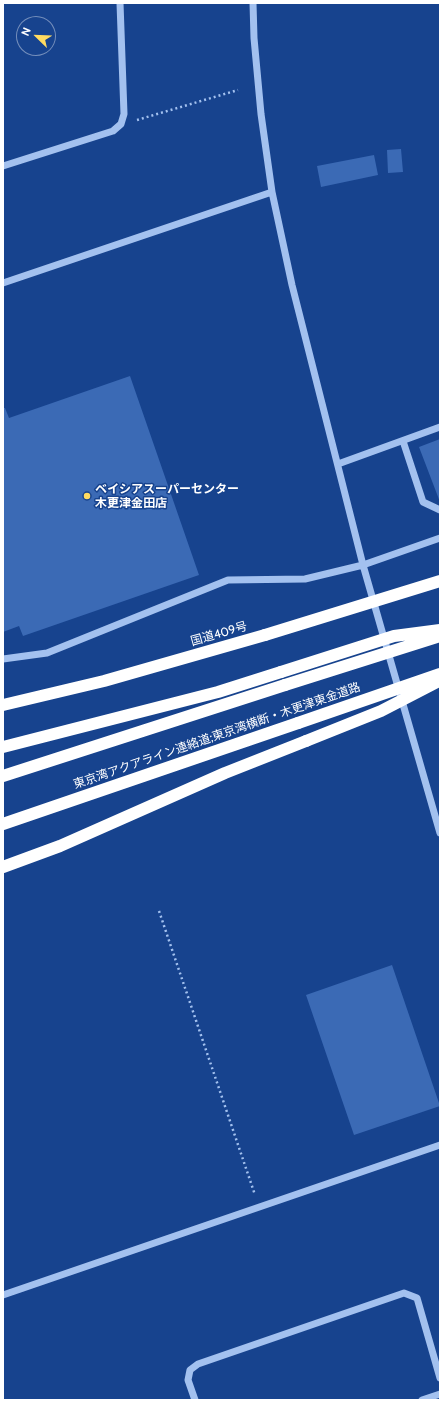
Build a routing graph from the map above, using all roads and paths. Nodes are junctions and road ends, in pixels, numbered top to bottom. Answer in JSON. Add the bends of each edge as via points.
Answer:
{"nodes":[{"id":1,"x":120,"y":3,"type":"edge"},
{"id":2,"x":253,"y":3,"type":"edge"},
{"id":3,"x":238,"y":90,"type":"dead end"},
{"id":4,"x":121,"y":124,"type":"junction"},
{"id":5,"x":3,"y":166,"type":"edge"},
{"id":6,"x":272,"y":192,"type":"junction"},
{"id":7,"x":3,"y":283,"type":"edge"},
{"id":8,"x":440,"y":428,"type":"edge"},
{"id":9,"x":403,"y":441,"type":"junction"},
{"id":10,"x":338,"y":464,"type":"junction"},
{"id":11,"x":440,"y":510,"type":"edge"},
{"id":12,"x":440,"y":538,"type":"edge"},
{"id":13,"x":362,"y":564,"type":"junction"},
{"id":14,"x":440,"y":581,"type":"edge"},
{"id":15,"x":440,"y":630,"type":"edge"},
{"id":16,"x":440,"y":636,"type":"edge"},
{"id":17,"x":3,"y":659,"type":"edge"},
{"id":18,"x":440,"y":674,"type":"edge"},
{"id":19,"x":440,"y":681,"type":"edge"},
{"id":20,"x":3,"y":705,"type":"edge"},
{"id":21,"x":3,"y":747,"type":"edge"},
{"id":22,"x":3,"y":776,"type":"edge"},
{"id":23,"x":3,"y":824,"type":"edge"},
{"id":24,"x":440,"y":833,"type":"edge"},
{"id":25,"x":3,"y":867,"type":"edge"},
{"id":26,"x":159,"y":911,"type":"dead end"},
{"id":27,"x":440,"y":1145,"type":"edge"},
{"id":28,"x":259,"y":1207,"type":"junction"},
{"id":29,"x":3,"y":1295,"type":"edge"},
{"id":30,"x":440,"y":1378,"type":"edge"},
{"id":31,"x":440,"y":1394,"type":"edge"},
{"id":32,"x":195,"y":1400,"type":"edge"},
{"id":33,"x":422,"y":1400,"type":"edge"}],
"edges":[{"from":1,"to":4,"type":"street","via":[[124,114]]},
{"from":2,"to":6,"type":"street","via":[[261,114]]},
{"from":3,"to":4,"type":"path"},
{"from":4,"to":5,"type":"street","via":[[113,131]]},
{"from":6,"to":7,"type":"street"},
{"from":6,"to":10,"type":"street","via":[[292,285]]},
{"from":8,"to":9,"type":"street"},
{"from":9,"to":10,"type":"street"},
{"from":9,"to":11,"type":"street","via":[[424,502]]},
{"from":10,"to":13,"type":"street"},
{"from":12,"to":13,"type":"street"},
{"from":13,"to":17,"type":"street","via":[[305,579],[228,580],[47,653]]},
{"from":13,"to":24,"type":"street"},
{"from":14,"to":20,"type":"highway","name":"国道409号","bridge":true,"via":[[104,681]]},
{"from":15,"to":21,"type":"highway","bridge":true,"via":[[394,636],[218,692]]},
{"from":16,"to":22,"type":"highway","name":"東京湾アクアライン連絡道;東京湾横断・木更津東金道路","bridge":true},
{"from":18,"to":23,"type":"highway","name":"東京湾アクアライン連絡道;東京湾横断・木更津東金道路","bridge":true},
{"from":19,"to":25,"type":"highway","bridge":true,"via":[[381,711],[225,773],[60,846]]},
{"from":26,"to":28,"type":"path"},
{"from":27,"to":28,"type":"street"},
{"from":28,"to":29,"type":"street"},
{"from":30,"to":32,"type":"street","via":[[417,1298],[404,1293],[198,1364],[190,1370],[188,1380]]},
{"from":31,"to":33,"type":"street"}]}
